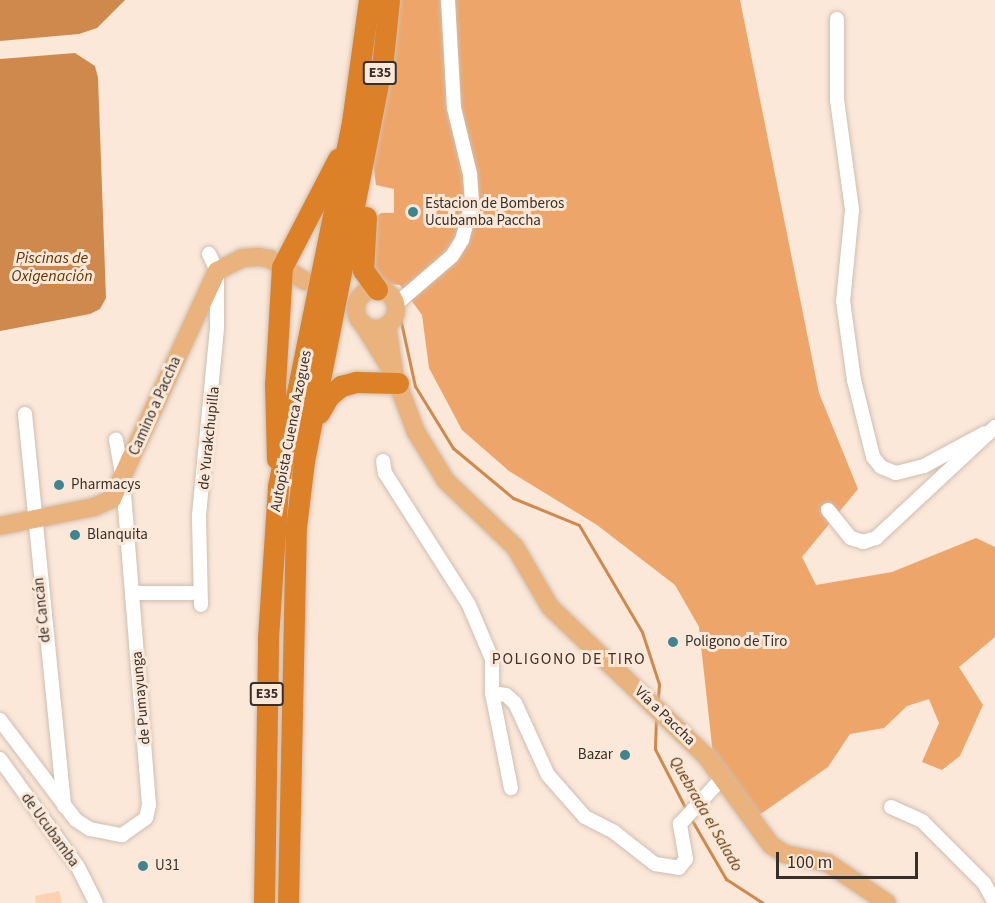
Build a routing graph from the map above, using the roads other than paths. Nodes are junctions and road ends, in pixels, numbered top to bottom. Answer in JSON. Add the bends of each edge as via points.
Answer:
{"nodes":[{"id":1,"x":369,"y":0,"type":"edge"},
{"id":2,"x":389,"y":0,"type":"edge"},
{"id":3,"x":448,"y":0,"type":"edge"},
{"id":4,"x":837,"y":19,"type":"dead end"},
{"id":5,"x":369,"y":126,"type":"junction"},
{"id":6,"x":346,"y":144,"type":"junction"},
{"id":7,"x":209,"y":254,"type":"dead end"},
{"id":8,"x":282,"y":267,"type":"junction"},
{"id":9,"x":217,"y":271,"type":"junction"},
{"id":10,"x":305,"y":281,"type":"dead end"},
{"id":11,"x":377,"y":289,"type":"junction"},
{"id":12,"x":395,"y":305,"type":"junction"},
{"id":13,"x":354,"y":312,"type":"junction"},
{"id":14,"x":387,"y":325,"type":"junction"},
{"id":15,"x":396,"y":379,"type":"junction"},
{"id":16,"x":25,"y":414,"type":"dead end"},
{"id":17,"x":990,"y":430,"type":"edge"},
{"id":18,"x":116,"y":440,"type":"dead end"},
{"id":19,"x":308,"y":445,"type":"junction"},
{"id":20,"x":383,"y":461,"type":"dead end"},
{"id":21,"x":123,"y":480,"type":"junction"},
{"id":22,"x":278,"y":486,"type":"junction"},
{"id":23,"x":828,"y":510,"type":"dead end"},
{"id":24,"x":32,"y":520,"type":"junction"},
{"id":25,"x":0,"y":526,"type":"edge"},
{"id":26,"x":132,"y":593,"type":"junction"},
{"id":27,"x":192,"y":593,"type":"dead end"},
{"id":28,"x":201,"y":605,"type":"dead end"},
{"id":29,"x":492,"y":693,"type":"junction"},
{"id":30,"x":0,"y":720,"type":"edge"},
{"id":31,"x":0,"y":759,"type":"edge"},
{"id":32,"x":723,"y":777,"type":"junction"},
{"id":33,"x":511,"y":788,"type":"dead end"},
{"id":34,"x":64,"y":806,"type":"junction"},
{"id":35,"x":891,"y":807,"type":"dead end"},
{"id":36,"x":96,"y":903,"type":"edge"},
{"id":37,"x":264,"y":903,"type":"edge"},
{"id":38,"x":288,"y":903,"type":"edge"},
{"id":39,"x":887,"y":903,"type":"edge"},
{"id":40,"x":995,"y":903,"type":"edge"}],
"edges":[{"from":1,"to":6,"type":"highway","name":"Autopista Cuenca Azogues","number":"E35"},
{"from":2,"to":5,"type":"highway","name":"Autopista Cuenca Azogues","number":"E35"},
{"from":3,"to":12,"type":"street","via":[[454,108],[470,174],[472,202],[462,240],[452,256]]},
{"from":4,"to":17,"type":"street","via":[[837,100],[852,210],[843,301],[855,380],[873,457],[881,467],[896,473],[924,466]]},
{"from":5,"to":11,"type":"highway","via":[[363,270]]},
{"from":5,"to":19,"type":"highway","name":"Autopista Cuenca Azogues","number":"E35"},
{"from":6,"to":8,"type":"highway"},
{"from":6,"to":22,"type":"highway","name":"Autopista Cuenca Azogues","number":"E35"},
{"from":7,"to":9,"type":"street"},
{"from":8,"to":9,"type":"main road","via":[[270,259],[242,258]]},
{"from":8,"to":10,"type":"main road"},
{"from":8,"to":22,"type":"highway","via":[[275,385]]},
{"from":9,"to":21,"type":"main road","name":"Camino a Paccha"},
{"from":9,"to":28,"type":"street","name":"de Yurakchupilla","via":[[216,374],[199,515]]},
{"from":11,"to":12,"type":"main road","via":[[389,294]]},
{"from":11,"to":13,"type":"main road","via":[[360,296]]},
{"from":12,"to":14,"type":"main road","via":[[394,316]]},
{"from":13,"to":14,"type":"main road","via":[[375,329]]},
{"from":13,"to":15,"type":"main road","name":"Vía a Paccha"},
{"from":14,"to":15,"type":"main road","name":"Vía a Paccha"},
{"from":15,"to":19,"type":"highway","via":[[341,386],[324,403]]},
{"from":15,"to":32,"type":"main road","name":"Vía a Paccha","via":[[416,432],[446,481],[504,533],[550,607],[658,708]]},
{"from":16,"to":24,"type":"street","name":"de Cancán"},
{"from":17,"to":23,"type":"street","via":[[876,538],[863,542],[851,538]]},
{"from":18,"to":21,"type":"street","name":"de Pumayunga"},
{"from":19,"to":38,"type":"highway","name":"Autopista Cuenca Azogues","number":"E35","via":[[292,588]]},
{"from":20,"to":29,"type":"street","via":[[385,473],[469,605],[492,659]]},
{"from":21,"to":24,"type":"main road","name":"Camino a Paccha","via":[[112,499],[94,507]]},
{"from":21,"to":26,"type":"street","name":"de Pumayunga"},
{"from":22,"to":37,"type":"highway","name":"Autopista Cuenca Azogues","number":"E35","via":[[268,619]]},
{"from":24,"to":25,"type":"main road","name":"Camino a Paccha"},
{"from":24,"to":34,"type":"street","name":"de Cancán"},
{"from":26,"to":27,"type":"street"},
{"from":26,"to":34,"type":"street","name":"de Pumayunga","via":[[149,805],[146,819],[122,835],[106,834],[76,820]]},
{"from":29,"to":32,"type":"street","via":[[506,695],[515,703],[549,775],[585,817],[614,832],[656,864],[679,868],[686,860],[678,829]]},
{"from":29,"to":33,"type":"street"},
{"from":30,"to":34,"type":"street"},
{"from":31,"to":36,"type":"street","name":"de Ucubamba","via":[[78,867]]},
{"from":32,"to":39,"type":"main road","name":"Vía a Paccha","via":[[771,845],[785,854],[828,863]]},
{"from":35,"to":40,"type":"street","via":[[922,821],[984,884]]}]}
